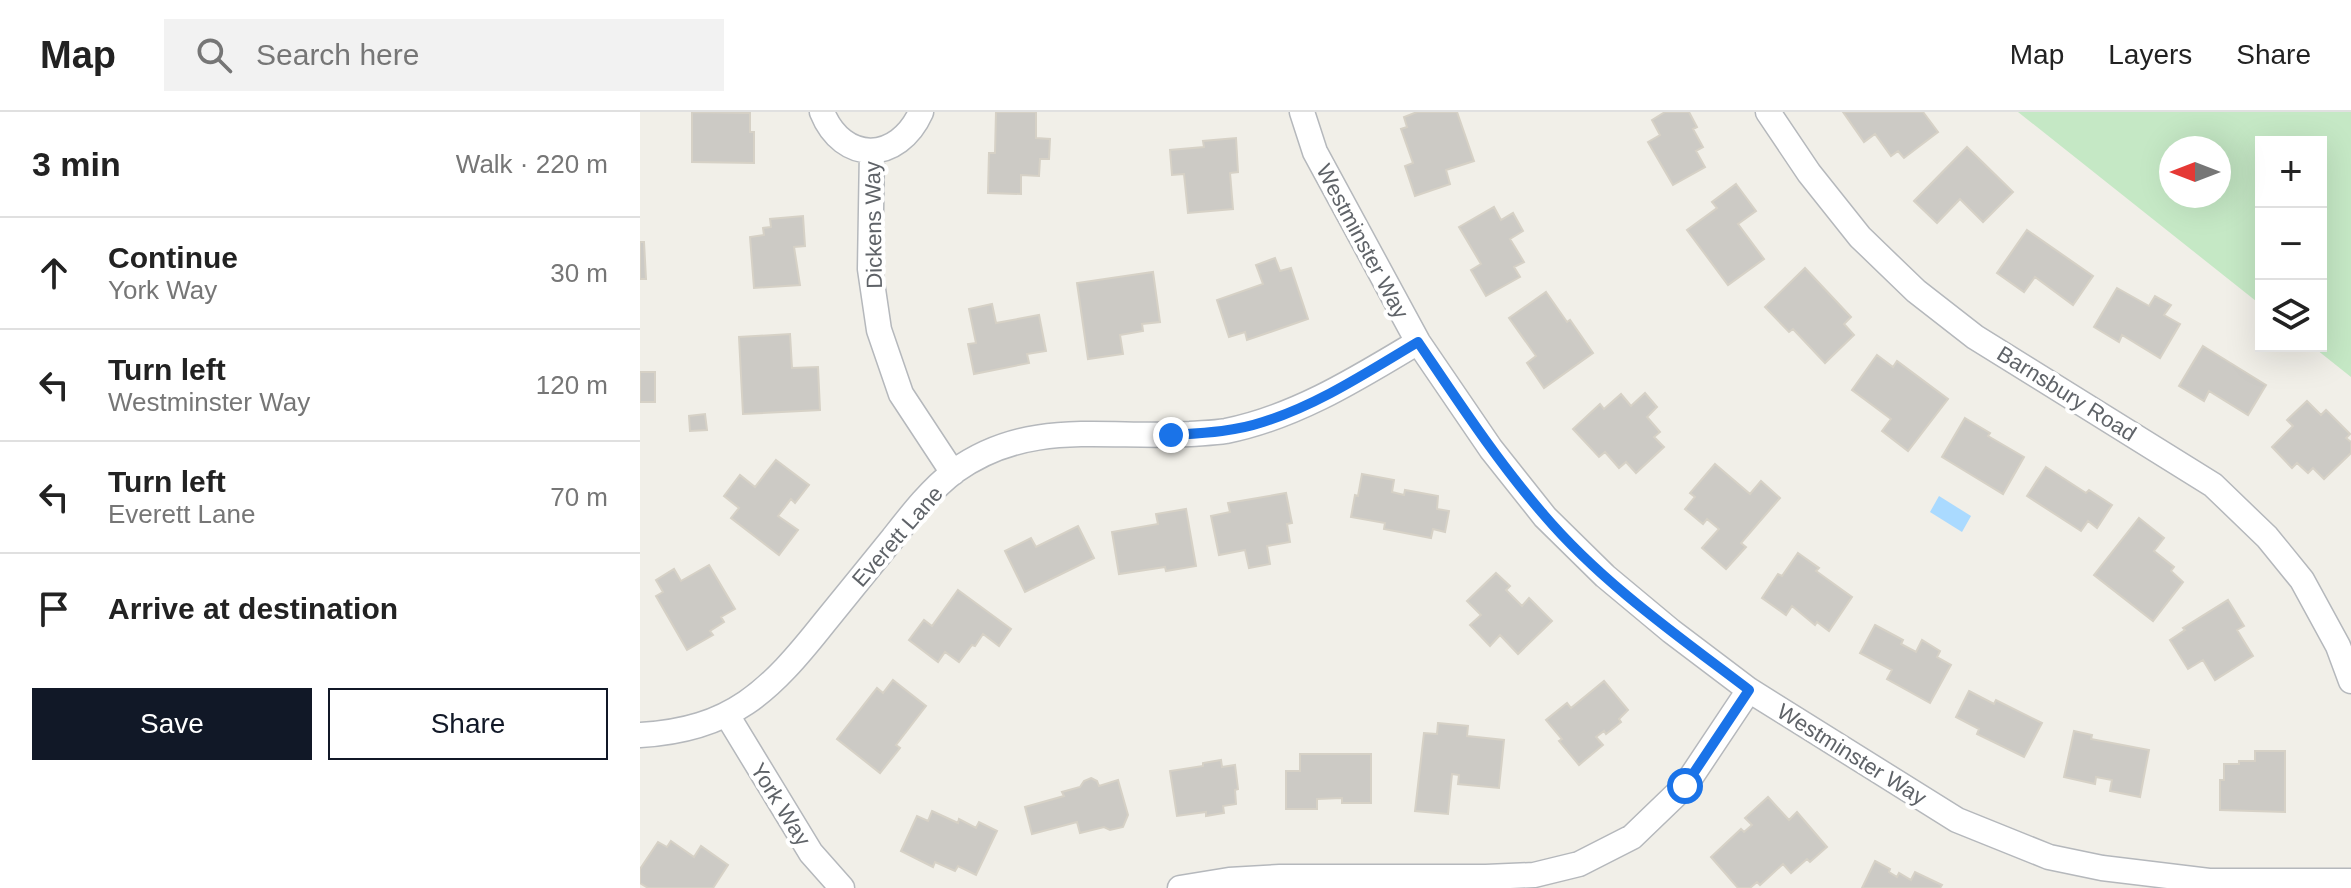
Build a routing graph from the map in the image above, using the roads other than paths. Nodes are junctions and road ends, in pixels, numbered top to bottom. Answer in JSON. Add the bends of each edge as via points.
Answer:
{"nodes":[{"id":1,"x":822,"y":112,"type":"edge"},
{"id":2,"x":921,"y":112,"type":"edge"},
{"id":3,"x":1302,"y":112,"type":"edge"},
{"id":4,"x":1768,"y":112,"type":"edge"},
{"id":5,"x":872,"y":151,"type":"junction"},
{"id":6,"x":1418,"y":342,"type":"junction"},
{"id":7,"x":953,"y":473,"type":"junction"},
{"id":8,"x":2351,"y":681,"type":"edge"},
{"id":9,"x":1749,"y":690,"type":"junction"},
{"id":10,"x":727,"y":715,"type":"junction"},
{"id":11,"x":640,"y":735,"type":"edge"},
{"id":12,"x":2351,"y":881,"type":"edge"},
{"id":13,"x":842,"y":888,"type":"edge"},
{"id":14,"x":1180,"y":888,"type":"edge"}],
"edges":[{"from":1,"to":5,"type":"street","name":"Dickens Way","via":[[840,140]]},
{"from":2,"to":5,"type":"street","name":"Dickens Way","via":[[902,140]]},
{"from":3,"to":6,"type":"street","name":"Westminster Way","via":[[1315,152]]},
{"from":4,"to":8,"type":"street","name":"Barnsbury Road","via":[[1860,237],[1916,291],[1975,337],[2213,485],[2267,537],[2302,580]]},
{"from":5,"to":7,"type":"street","name":"Dickens Way","via":[[870,269],[879,330],[901,394]]},
{"from":6,"to":7,"type":"street","name":"Everett Lane","via":[[1306,405],[1263,422],[1222,432],[1032,437],[989,450]]},
{"from":6,"to":9,"type":"street","name":"Westminster Way","via":[[1545,517],[1605,576]]},
{"from":7,"to":10,"type":"street","name":"Everett Lane","via":[[912,514],[787,669]]},
{"from":9,"to":12,"type":"street","name":"Westminster Way","via":[[1957,820],[2049,857],[2209,881]]},
{"from":9,"to":14,"type":"street","via":[[1685,786],[1632,837],[1579,864],[1534,875],[1280,877]]},
{"from":10,"to":11,"type":"street","name":"Everett Lane","via":[[696,727]]},
{"from":10,"to":13,"type":"street","name":"York Way","via":[[811,853]]}]}
